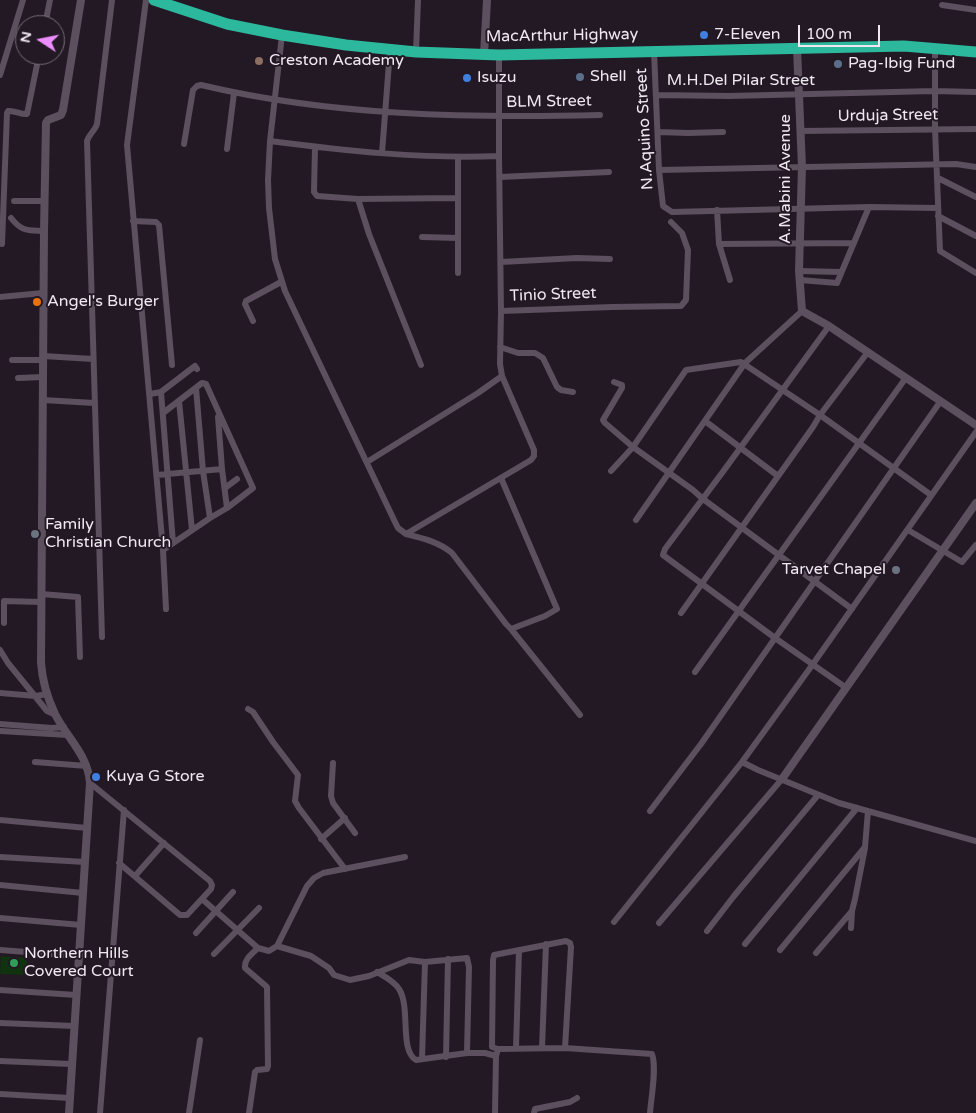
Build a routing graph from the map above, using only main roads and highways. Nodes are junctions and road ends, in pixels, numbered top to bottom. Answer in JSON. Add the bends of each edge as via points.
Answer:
{"nodes":[{"id":1,"x":154,"y":0,"type":"edge"},
{"id":2,"x":976,"y":52,"type":"edge"}],
"edges":[{"from":1,"to":2,"type":"highway","name":"MacArthur Highway","via":[[227,24],[282,35],[416,52],[484,55],[904,46]]}]}
